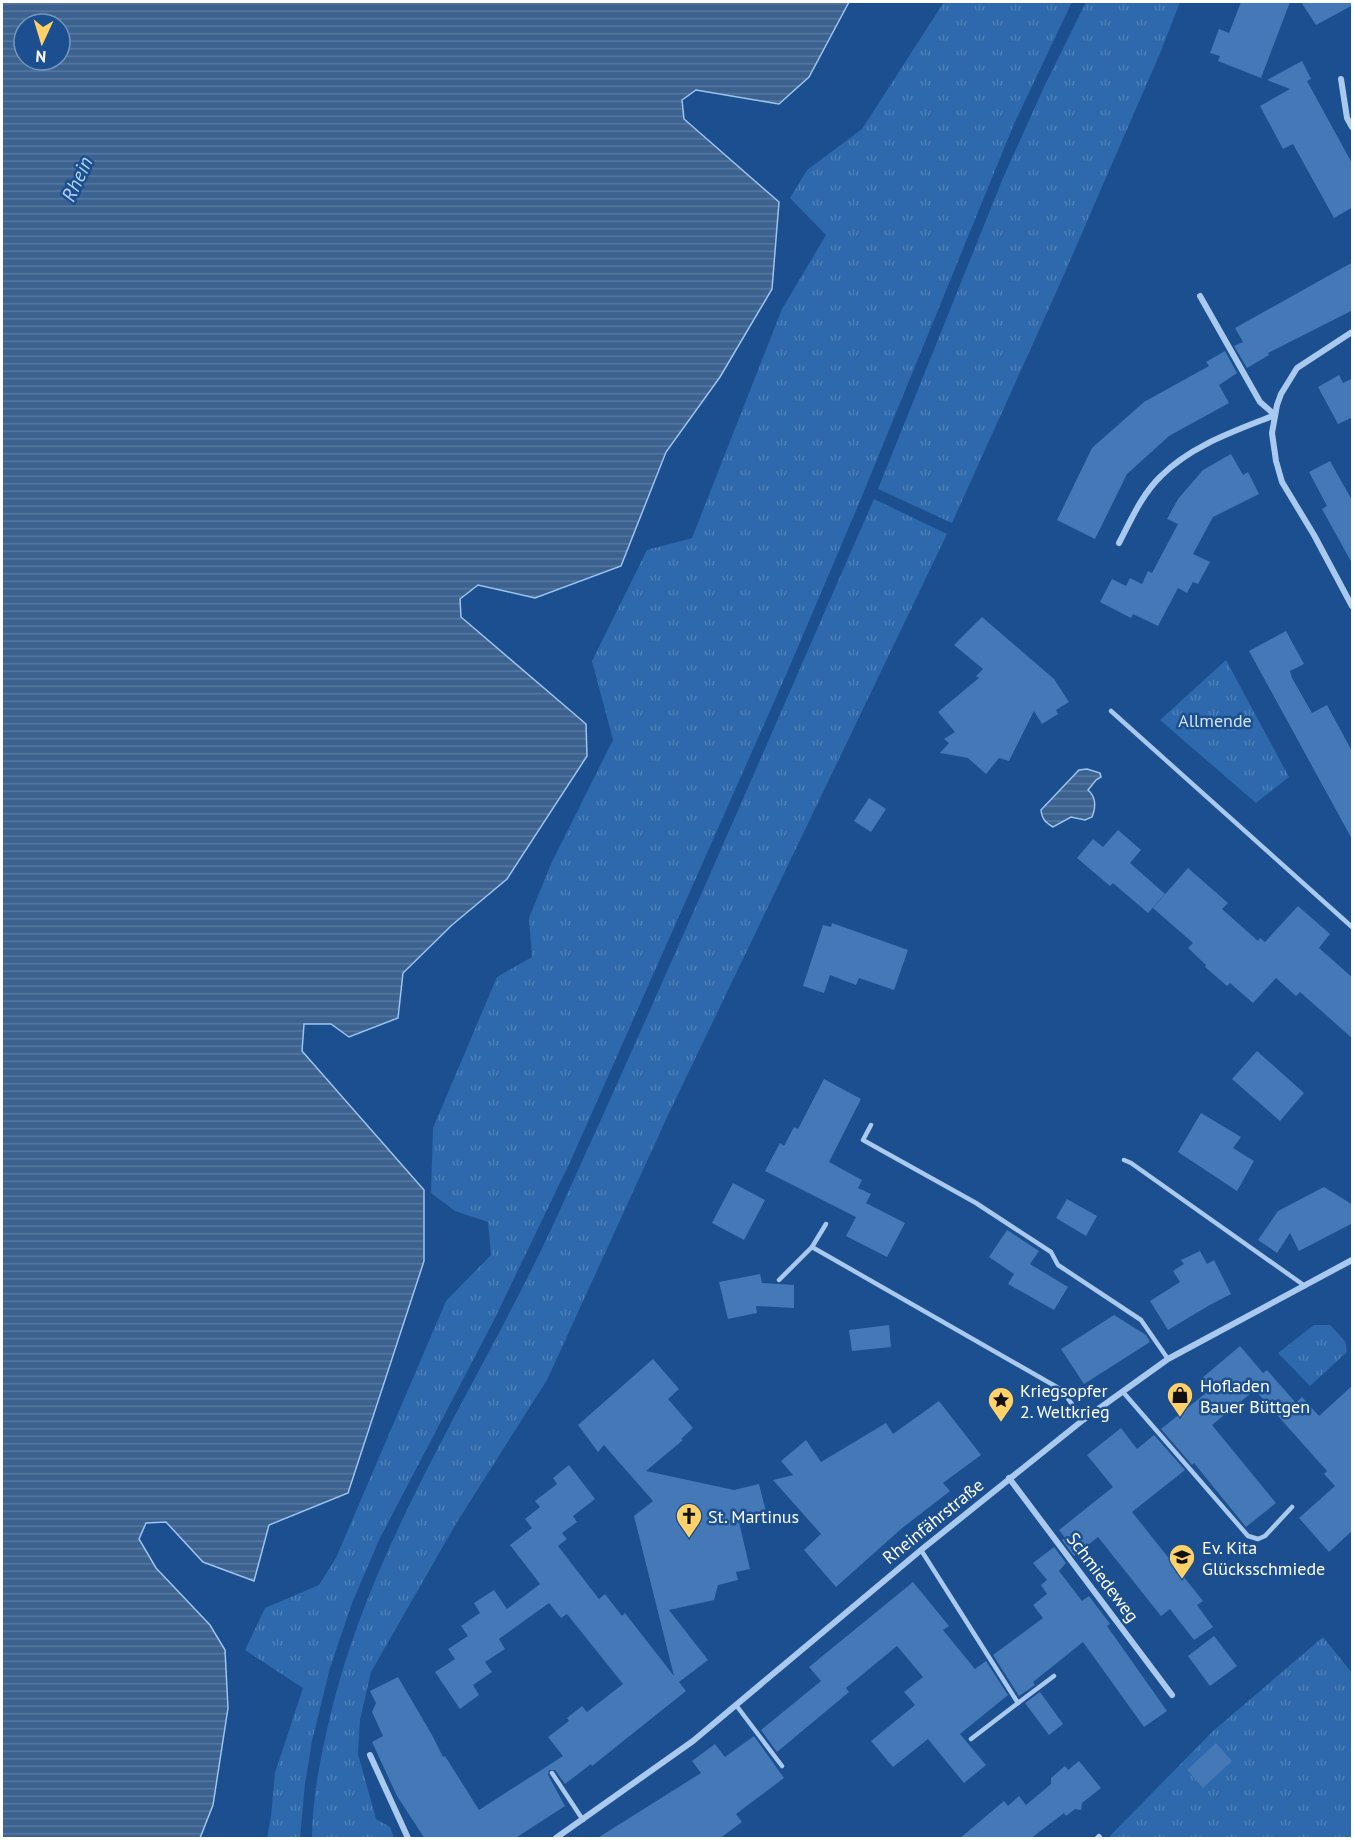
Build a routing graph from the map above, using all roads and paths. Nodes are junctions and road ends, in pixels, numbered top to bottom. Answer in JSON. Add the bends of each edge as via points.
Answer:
{"nodes":[{"id":1,"x":1341,"y":79,"type":"dead end"},
{"id":2,"x":1353,"y":127,"type":"edge"},
{"id":3,"x":1200,"y":296,"type":"dead end"},
{"id":4,"x":1353,"y":332,"type":"edge"},
{"id":5,"x":1275,"y":415,"type":"junction"},
{"id":6,"x":1119,"y":543,"type":"dead end"},
{"id":7,"x":1353,"y":606,"type":"edge"},
{"id":8,"x":1111,"y":711,"type":"dead end"},
{"id":9,"x":1353,"y":927,"type":"edge"},
{"id":10,"x":871,"y":1125,"type":"dead end"},
{"id":11,"x":1124,"y":1160,"type":"dead end"},
{"id":12,"x":826,"y":1224,"type":"dead end"},
{"id":13,"x":812,"y":1247,"type":"junction"},
{"id":14,"x":1353,"y":1260,"type":"edge"},
{"id":15,"x":779,"y":1280,"type":"dead end"},
{"id":16,"x":1305,"y":1286,"type":"junction"},
{"id":17,"x":1168,"y":1359,"type":"junction"},
{"id":18,"x":1123,"y":1392,"type":"junction"},
{"id":19,"x":1083,"y":1420,"type":"junction"},
{"id":20,"x":1009,"y":1478,"type":"junction"},
{"id":21,"x":1292,"y":1507,"type":"dead end"},
{"id":22,"x":921,"y":1550,"type":"junction"},
{"id":23,"x":1053,"y":1676,"type":"dead end"},
{"id":24,"x":1172,"y":1695,"type":"dead end"},
{"id":25,"x":1018,"y":1703,"type":"junction"},
{"id":26,"x":736,"y":1705,"type":"junction"},
{"id":27,"x":971,"y":1740,"type":"dead end"},
{"id":28,"x":370,"y":1755,"type":"dead end"},
{"id":29,"x":782,"y":1766,"type":"dead end"},
{"id":30,"x":552,"y":1773,"type":"dead end"},
{"id":31,"x":583,"y":1820,"type":"junction"},
{"id":32,"x":408,"y":1839,"type":"edge"},
{"id":33,"x":556,"y":1839,"type":"edge"}],
"edges":[{"from":1,"to":2,"type":"street","via":[[1347,118]]},
{"from":3,"to":5,"type":"street","via":[[1260,402]]},
{"from":4,"to":5,"type":"street","via":[[1297,368],[1281,394]]},
{"from":5,"to":6,"type":"street","via":[[1218,438],[1160,476],[1141,501]]},
{"from":5,"to":7,"type":"street","via":[[1272,433],[1282,482]]},
{"from":8,"to":9,"type":"lane"},
{"from":10,"to":17,"type":"lane","via":[[862,1140],[976,1203],[1051,1252],[1059,1265],[1142,1320]]},
{"from":11,"to":16,"type":"lane"},
{"from":12,"to":13,"type":"lane"},
{"from":13,"to":15,"type":"lane"},
{"from":13,"to":19,"type":"lane","via":[[1062,1390]]},
{"from":14,"to":16,"type":"street","name":"Rheinfährstraße"},
{"from":16,"to":17,"type":"street","name":"Rheinfährstraße"},
{"from":17,"to":18,"type":"street","name":"Rheinfährstraße"},
{"from":18,"to":19,"type":"street","name":"Rheinfährstraße"},
{"from":18,"to":21,"type":"lane","via":[[1248,1536],[1265,1536]]},
{"from":19,"to":20,"type":"street","name":"Rheinfährstraße"},
{"from":20,"to":22,"type":"street","name":"Rheinfährstraße"},
{"from":20,"to":24,"type":"street","name":"Schmiedeweg"},
{"from":22,"to":25,"type":"lane"},
{"from":22,"to":26,"type":"street","name":"Rheinfährstraße"},
{"from":23,"to":25,"type":"lane"},
{"from":25,"to":27,"type":"lane"},
{"from":26,"to":29,"type":"lane"},
{"from":26,"to":31,"type":"street","name":"Rheinfährstraße"},
{"from":28,"to":32,"type":"street"},
{"from":30,"to":31,"type":"lane"},
{"from":31,"to":33,"type":"street","name":"Rheinfährstraße"}]}
